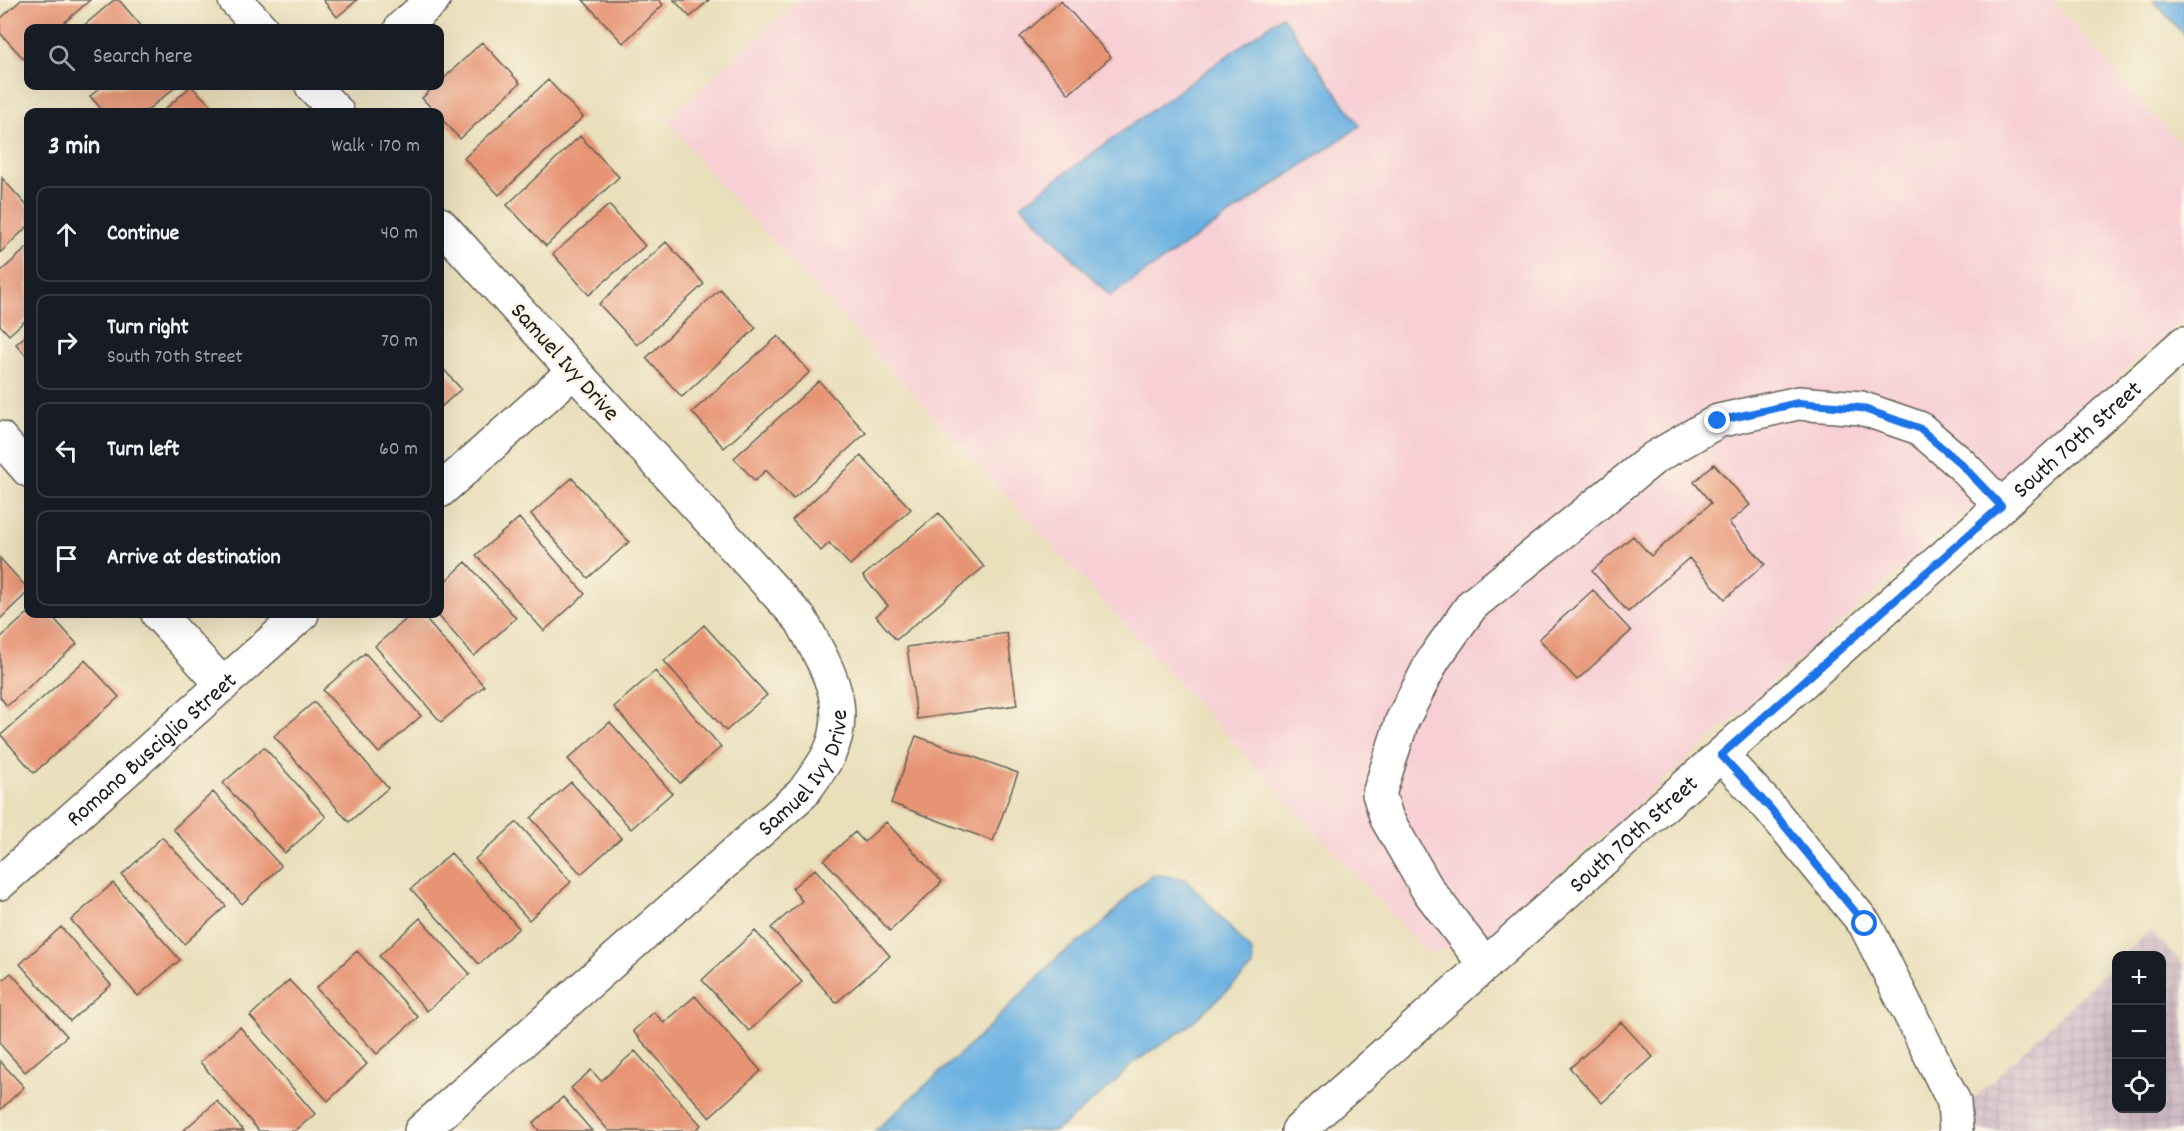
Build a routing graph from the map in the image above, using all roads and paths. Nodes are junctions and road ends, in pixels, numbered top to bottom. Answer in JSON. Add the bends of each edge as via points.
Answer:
{"nodes":[{"id":1,"x":235,"y":0,"type":"edge"},
{"id":2,"x":433,"y":0,"type":"edge"},
{"id":3,"x":257,"y":24,"type":"edge"},
{"id":4,"x":406,"y":24,"type":"edge"},
{"id":5,"x":444,"y":228,"type":"edge"},
{"id":6,"x":2184,"y":343,"type":"edge"},
{"id":7,"x":574,"y":371,"type":"junction"},
{"id":8,"x":0,"y":438,"type":"edge"},
{"id":9,"x":24,"y":465,"type":"edge"},
{"id":10,"x":444,"y":487,"type":"edge"},
{"id":11,"x":2001,"y":506,"type":"junction"},
{"id":12,"x":162,"y":618,"type":"edge"},
{"id":13,"x":297,"y":618,"type":"edge"},
{"id":14,"x":223,"y":684,"type":"junction"},
{"id":15,"x":1721,"y":755,"type":"junction"},
{"id":16,"x":0,"y":883,"type":"edge"},
{"id":17,"x":1485,"y":965,"type":"junction"},
{"id":18,"x":421,"y":1131,"type":"edge"},
{"id":19,"x":1298,"y":1131,"type":"edge"},
{"id":20,"x":1956,"y":1131,"type":"edge"}],
"edges":[{"from":1,"to":3,"type":"street"},
{"from":2,"to":4,"type":"street"},
{"from":5,"to":7,"type":"street","name":"Samuel Ivy Drive"},
{"from":6,"to":11,"type":"street","name":"South 70th Street"},
{"from":7,"to":10,"type":"street"},
{"from":7,"to":18,"type":"street","name":"Samuel Ivy Drive","via":[[801,620],[832,678],[839,717],[829,754],[803,793]]},
{"from":8,"to":9,"type":"street"},
{"from":11,"to":15,"type":"street","name":"South 70th Street"},
{"from":11,"to":17,"type":"street","via":[[1919,428],[1861,408],[1798,403],[1718,421],[1654,458],[1472,604],[1433,660],[1402,721],[1379,794],[1387,819],[1428,890]]},
{"from":12,"to":14,"type":"street"},
{"from":13,"to":14,"type":"street","name":"Romano Busciglio Street"},
{"from":14,"to":16,"type":"street","name":"Romano Busciglio Street"},
{"from":15,"to":17,"type":"street","name":"South 70th Street"},
{"from":15,"to":20,"type":"street","via":[[1865,924],[1954,1101]]},
{"from":17,"to":19,"type":"street","name":"South 70th Street"}]}
